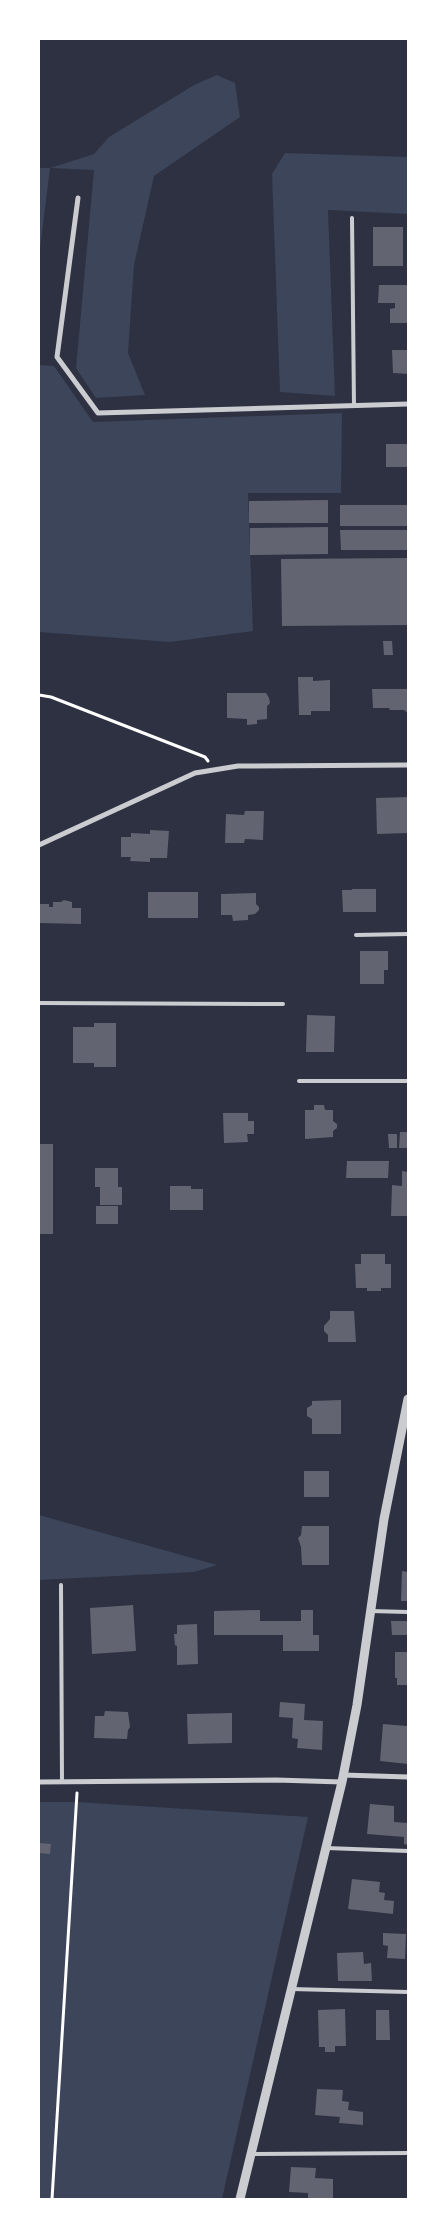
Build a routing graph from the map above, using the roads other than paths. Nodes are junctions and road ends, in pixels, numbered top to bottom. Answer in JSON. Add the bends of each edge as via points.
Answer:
{"nodes":[{"id":1,"x":78,"y":198,"type":"dead end"},
{"id":2,"x":352,"y":218,"type":"dead end"},
{"id":3,"x":408,"y":404,"type":"edge"},
{"id":4,"x":354,"y":406,"type":"junction"},
{"id":5,"x":408,"y":764,"type":"edge"},
{"id":6,"x":39,"y":845,"type":"edge"},
{"id":7,"x":408,"y":934,"type":"edge"},
{"id":8,"x":356,"y":935,"type":"dead end"},
{"id":9,"x":39,"y":1003,"type":"edge"},
{"id":10,"x":283,"y":1004,"type":"dead end"},
{"id":11,"x":299,"y":1081,"type":"dead end"},
{"id":12,"x":408,"y":1081,"type":"edge"},
{"id":13,"x":408,"y":1399,"type":"edge"},
{"id":14,"x":61,"y":1585,"type":"dead end"},
{"id":15,"x":370,"y":1611,"type":"junction"},
{"id":16,"x":408,"y":1612,"type":"edge"},
{"id":17,"x":408,"y":1777,"type":"edge"},
{"id":18,"x":342,"y":1778,"type":"junction"},
{"id":19,"x":39,"y":1782,"type":"edge"},
{"id":20,"x":62,"y":1782,"type":"junction"},
{"id":21,"x":326,"y":1848,"type":"junction"},
{"id":22,"x":408,"y":1851,"type":"edge"},
{"id":23,"x":291,"y":1989,"type":"junction"},
{"id":24,"x":408,"y":1992,"type":"edge"},
{"id":25,"x":408,"y":2153,"type":"edge"},
{"id":26,"x":251,"y":2154,"type":"junction"},
{"id":27,"x":240,"y":2199,"type":"edge"}],
"edges":[{"from":1,"to":4,"type":"street","via":[[57,357],[98,413]]},
{"from":2,"to":4,"type":"lane"},
{"from":3,"to":4,"type":"street"},
{"from":5,"to":6,"type":"street","via":[[238,766],[196,772]]},
{"from":7,"to":8,"type":"lane"},
{"from":9,"to":10,"type":"lane"},
{"from":11,"to":12,"type":"lane"},
{"from":13,"to":15,"type":"street"},
{"from":14,"to":20,"type":"lane"},
{"from":15,"to":16,"type":"lane"},
{"from":15,"to":18,"type":"street","via":[[358,1705]]},
{"from":17,"to":18,"type":"street"},
{"from":18,"to":20,"type":"street"},
{"from":18,"to":21,"type":"street"},
{"from":19,"to":20,"type":"street"},
{"from":21,"to":22,"type":"lane"},
{"from":21,"to":23,"type":"street"},
{"from":23,"to":24,"type":"lane"},
{"from":23,"to":26,"type":"street"},
{"from":25,"to":26,"type":"lane"},
{"from":26,"to":27,"type":"street"}]}
